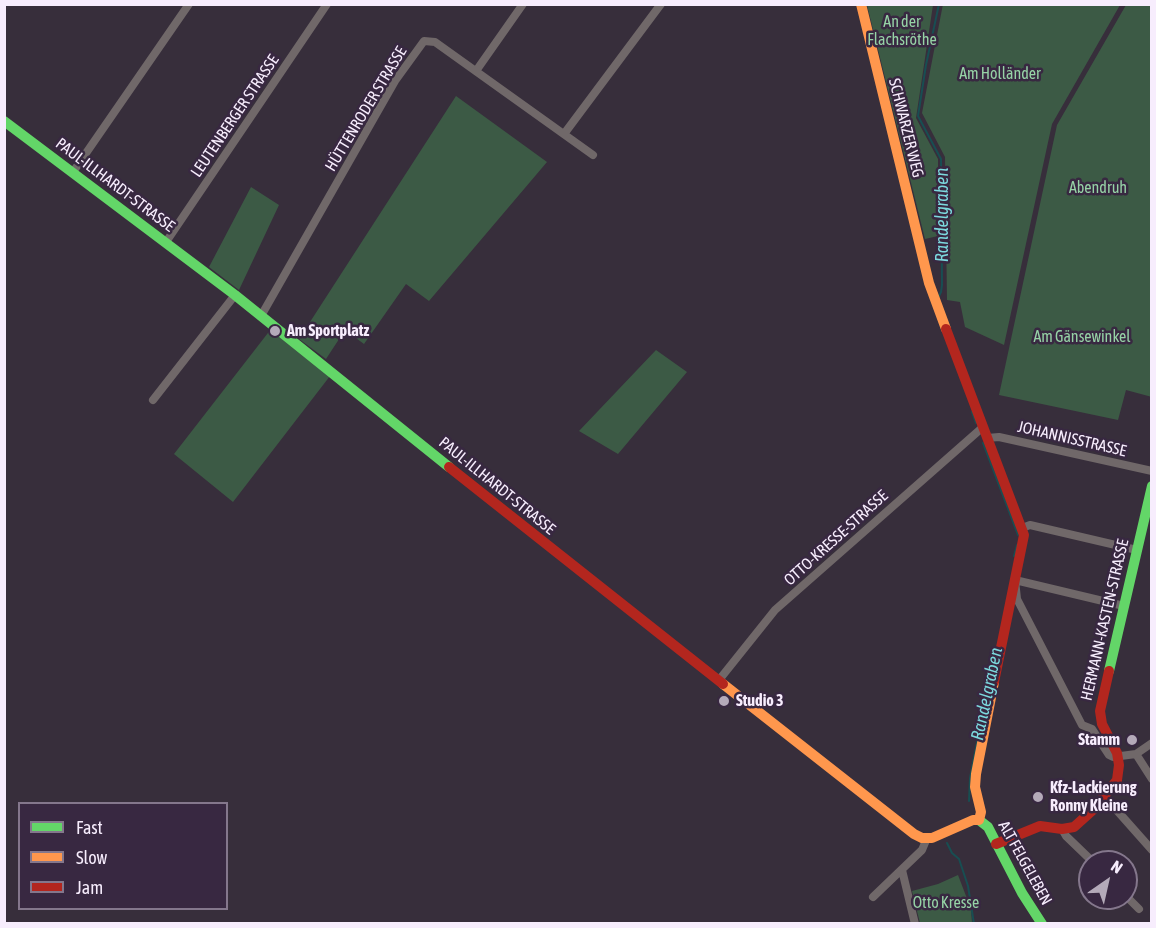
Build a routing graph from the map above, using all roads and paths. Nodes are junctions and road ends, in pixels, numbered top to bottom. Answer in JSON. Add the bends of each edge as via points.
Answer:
{"nodes":[{"id":1,"x":327,"y":4,"type":"edge"},
{"id":2,"x":523,"y":4,"type":"edge"},
{"id":3,"x":661,"y":4,"type":"edge"},
{"id":4,"x":861,"y":4,"type":"edge"},
{"id":5,"x":186,"y":6,"type":"edge"},
{"id":6,"x":476,"y":71,"type":"junction"},
{"id":7,"x":4,"y":121,"type":"edge"},
{"id":8,"x":564,"y":134,"type":"junction"},
{"id":9,"x":593,"y":155,"type":"dead end"},
{"id":10,"x":73,"y":172,"type":"junction"},
{"id":11,"x":166,"y":242,"type":"junction"},
{"id":12,"x":234,"y":295,"type":"junction"},
{"id":13,"x":261,"y":316,"type":"junction"},
{"id":14,"x":153,"y":400,"type":"dead end"},
{"id":15,"x":982,"y":427,"type":"junction"},
{"id":16,"x":987,"y":438,"type":"junction"},
{"id":17,"x":1152,"y":471,"type":"edge"},
{"id":18,"x":1152,"y":486,"type":"edge"},
{"id":19,"x":1022,"y":528,"type":"junction"},
{"id":20,"x":1137,"y":550,"type":"junction"},
{"id":21,"x":1015,"y":580,"type":"junction"},
{"id":22,"x":1124,"y":606,"type":"junction"},
{"id":23,"x":719,"y":680,"type":"junction"},
{"id":24,"x":1097,"y":727,"type":"junction"},
{"id":25,"x":1152,"y":743,"type":"edge"},
{"id":26,"x":1136,"y":754,"type":"junction"},
{"id":27,"x":1118,"y":758,"type":"junction"},
{"id":28,"x":1152,"y":779,"type":"edge"},
{"id":29,"x":1106,"y":797,"type":"junction"},
{"id":30,"x":979,"y":820,"type":"junction"},
{"id":31,"x":1062,"y":829,"type":"junction"},
{"id":32,"x":927,"y":838,"type":"junction"},
{"id":33,"x":996,"y":844,"type":"junction"},
{"id":34,"x":1081,"y":850,"type":"edge"},
{"id":35,"x":1152,"y":850,"type":"edge"},
{"id":36,"x":902,"y":870,"type":"junction"},
{"id":37,"x":873,"y":897,"type":"dead end"},
{"id":38,"x":915,"y":924,"type":"edge"},
{"id":39,"x":1042,"y":924,"type":"edge"}],
"edges":[{"from":1,"to":11,"type":"street","name":"LEUTENBERGER STRASSE"},
{"from":2,"to":6,"type":"street"},
{"from":3,"to":8,"type":"street"},
{"from":4,"to":15,"type":"street","name":"SCHWARZER WEG","via":[[932,291]]},
{"from":5,"to":10,"type":"street"},
{"from":6,"to":8,"type":"street"},
{"from":6,"to":13,"type":"street","name":"HÜTTENRODER STRASSE","via":[[435,42],[427,40],[421,44],[392,87]]},
{"from":7,"to":10,"type":"street","name":"PAUL-ILLHARDT-STRASSE"},
{"from":8,"to":9,"type":"street"},
{"from":10,"to":11,"type":"street","name":"PAUL-ILLHARDT-STRASSE"},
{"from":11,"to":12,"type":"street","name":"PAUL-ILLHARDT-STRASSE"},
{"from":12,"to":13,"type":"street","name":"PAUL-ILLHARDT-STRASSE"},
{"from":12,"to":14,"type":"street"},
{"from":13,"to":23,"type":"street","name":"PAUL-ILLHARDT-STRASSE"},
{"from":15,"to":16,"type":"street"},
{"from":15,"to":23,"type":"street","name":"OTTO-KRESSE-STRASSE","via":[[775,610]]},
{"from":16,"to":17,"type":"street","name":"JOHANNISSTRASSE","via":[[999,437]]},
{"from":16,"to":19,"type":"street"},
{"from":18,"to":20,"type":"street","name":"HERMANN-KASTEN-STRASSE"},
{"from":19,"to":20,"type":"street","via":[[1030,525]]},
{"from":19,"to":21,"type":"street"},
{"from":20,"to":22,"type":"street","name":"HERMANN-KASTEN-STRASSE"},
{"from":21,"to":22,"type":"street"},
{"from":21,"to":24,"type":"street","via":[[1017,599],[1082,725]]},
{"from":21,"to":30,"type":"street","via":[[976,774]]},
{"from":22,"to":24,"type":"street","name":"HERMANN-KASTEN-STRASSE"},
{"from":23,"to":32,"type":"street","name":"PAUL-ILLHARDT-STRASSE","via":[[914,834]]},
{"from":24,"to":27,"type":"street","name":"HERMANN-KASTEN-STRASSE","via":[[1112,741]]},
{"from":25,"to":26,"type":"street"},
{"from":26,"to":27,"type":"street"},
{"from":26,"to":28,"type":"street"},
{"from":27,"to":29,"type":"street","via":[[1117,780]]},
{"from":29,"to":31,"type":"street","via":[[1074,827]]},
{"from":29,"to":35,"type":"street"},
{"from":30,"to":32,"type":"street"},
{"from":30,"to":33,"type":"street","name":"ALT FELGELEBEN","via":[[988,827]]},
{"from":31,"to":33,"type":"street","via":[[1040,826]]},
{"from":31,"to":34,"type":"street"},
{"from":32,"to":36,"type":"street","via":[[922,850]]},
{"from":33,"to":39,"type":"street","name":"ALT FELGELEBEN"},
{"from":36,"to":37,"type":"street"},
{"from":36,"to":38,"type":"street"}]}
